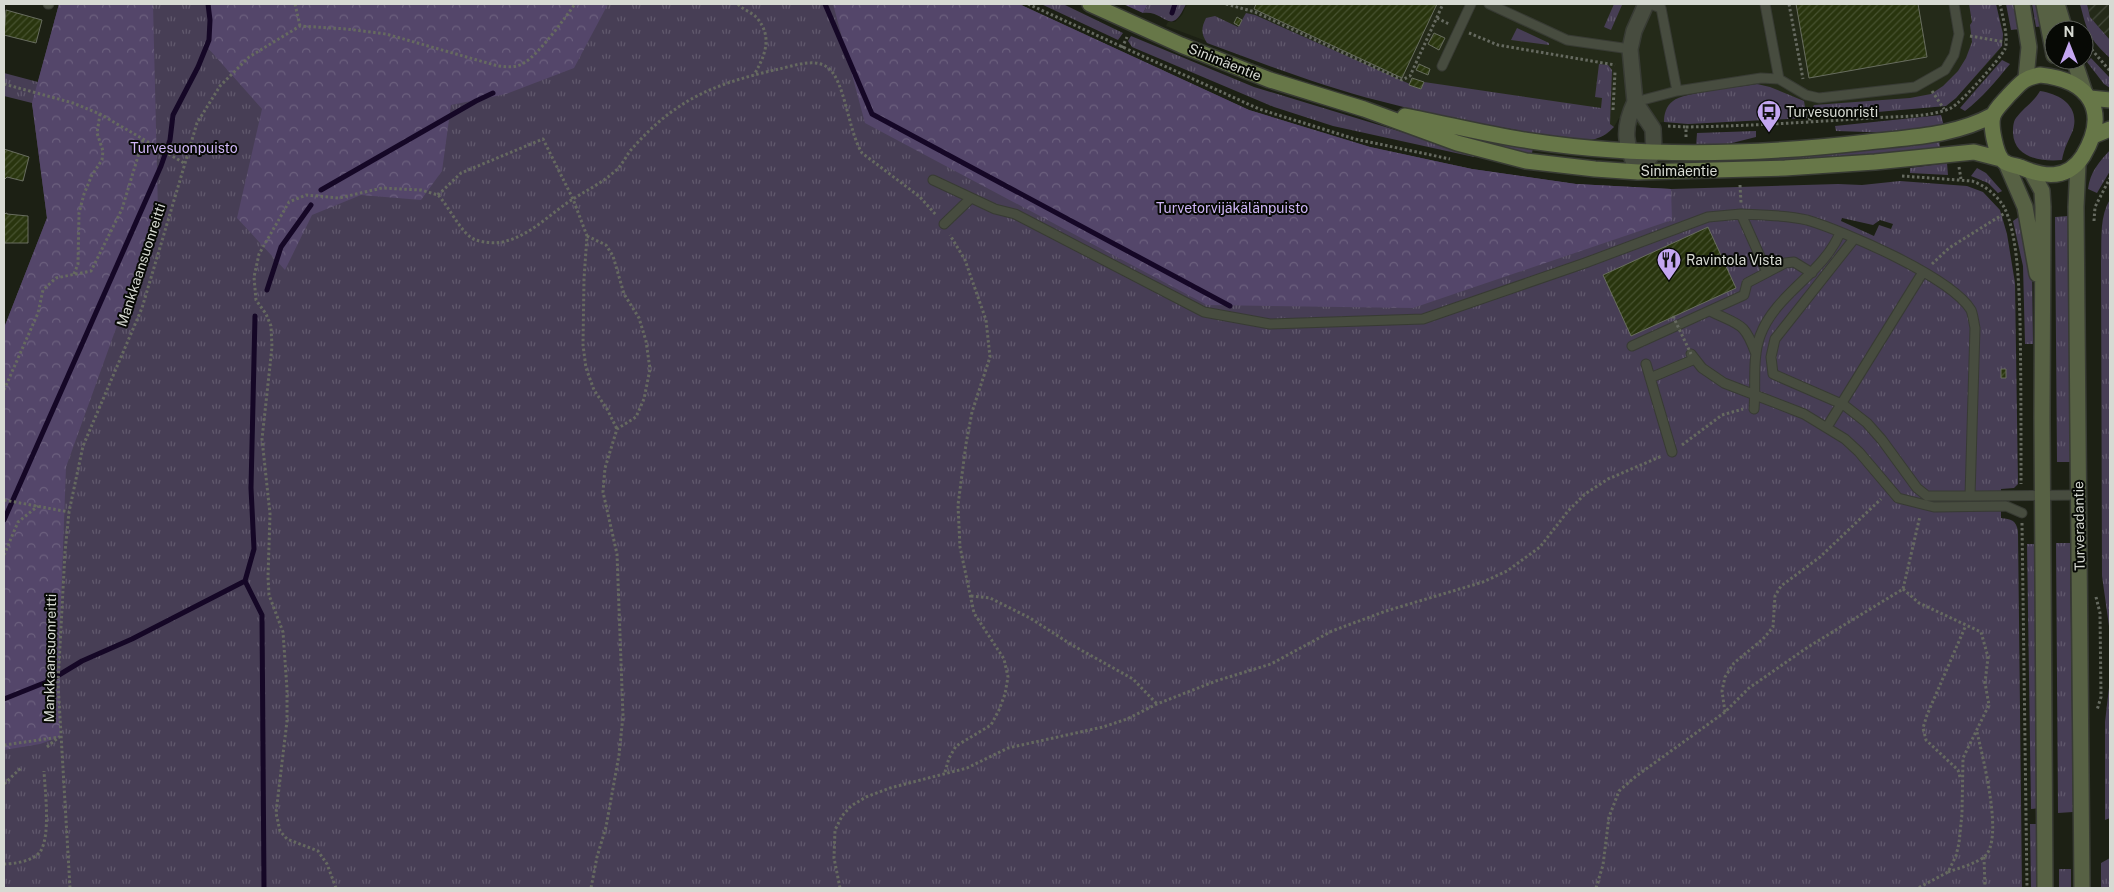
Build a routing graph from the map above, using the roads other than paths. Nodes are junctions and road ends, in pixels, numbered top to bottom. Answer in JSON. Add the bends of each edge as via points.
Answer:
{"nodes":[{"id":1,"x":1090,"y":4,"type":"edge"},
{"id":2,"x":1471,"y":4,"type":"edge"},
{"id":3,"x":1488,"y":4,"type":"edge"},
{"id":4,"x":1648,"y":4,"type":"edge"},
{"id":5,"x":1765,"y":4,"type":"edge"},
{"id":6,"x":1954,"y":4,"type":"edge"},
{"id":7,"x":2022,"y":4,"type":"edge"},
{"id":8,"x":2044,"y":4,"type":"edge"},
{"id":9,"x":2057,"y":4,"type":"edge"},
{"id":10,"x":2047,"y":20,"type":"edge"},
{"id":11,"x":2062,"y":20,"type":"edge"},
{"id":12,"x":1630,"y":49,"type":"junction"},
{"id":13,"x":1442,"y":66,"type":"dead end"},
{"id":14,"x":2058,"y":70,"type":"edge"},
{"id":15,"x":2078,"y":70,"type":"edge"},
{"id":16,"x":2026,"y":78,"type":"junction"},
{"id":17,"x":1779,"y":79,"type":"junction"},
{"id":18,"x":2060,"y":80,"type":"junction"},
{"id":19,"x":1676,"y":91,"type":"junction"},
{"id":20,"x":2088,"y":96,"type":"junction"},
{"id":21,"x":2110,"y":100,"type":"edge"},
{"id":22,"x":1635,"y":102,"type":"junction"},
{"id":23,"x":1364,"y":109,"type":"junction"},
{"id":24,"x":1993,"y":116,"type":"junction"},
{"id":25,"x":2110,"y":130,"type":"edge"},
{"id":26,"x":2093,"y":136,"type":"junction"},
{"id":27,"x":1628,"y":150,"type":"junction"},
{"id":28,"x":1654,"y":152,"type":"junction"},
{"id":29,"x":2004,"y":161,"type":"junction"},
{"id":30,"x":2078,"y":164,"type":"junction"},
{"id":31,"x":1638,"y":172,"type":"junction"},
{"id":32,"x":2032,"y":173,"type":"junction"},
{"id":33,"x":934,"y":180,"type":"dead end"},
{"id":34,"x":971,"y":198,"type":"junction"},
{"id":35,"x":1741,"y":214,"type":"junction"},
{"id":36,"x":944,"y":224,"type":"road end"},
{"id":37,"x":1840,"y":234,"type":"junction"},
{"id":38,"x":1854,"y":239,"type":"junction"},
{"id":39,"x":1766,"y":270,"type":"dead end"},
{"id":40,"x":1924,"y":272,"type":"junction"},
{"id":41,"x":1812,"y":273,"type":"junction"},
{"id":42,"x":2042,"y":300,"type":"junction"},
{"id":43,"x":1710,"y":311,"type":"junction"},
{"id":44,"x":1632,"y":346,"type":"dead end"},
{"id":45,"x":1756,"y":356,"type":"junction"},
{"id":46,"x":1646,"y":364,"type":"dead end"},
{"id":47,"x":1650,"y":378,"type":"junction"},
{"id":48,"x":1755,"y":394,"type":"junction"},
{"id":49,"x":1842,"y":403,"type":"junction"},
{"id":50,"x":1754,"y":409,"type":"road end"},
{"id":51,"x":1827,"y":427,"type":"junction"},
{"id":52,"x":1672,"y":452,"type":"road end"},
{"id":53,"x":2079,"y":495,"type":"junction"},
{"id":54,"x":1970,"y":496,"type":"junction"},
{"id":55,"x":2042,"y":496,"type":"junction"},
{"id":56,"x":2022,"y":514,"type":"dead end"},
{"id":57,"x":2045,"y":888,"type":"edge"},
{"id":58,"x":2082,"y":888,"type":"edge"}],
"edges":[{"from":1,"to":23,"type":"main road","name":"Sinimäentie","via":[[1270,80]]},
{"from":2,"to":13,"type":"lane"},
{"from":3,"to":12,"type":"lane","via":[[1567,40]]},
{"from":4,"to":12,"type":"street","via":[[1634,31]]},
{"from":4,"to":19,"type":"lane","via":[[1662,8]]},
{"from":5,"to":17,"type":"lane"},
{"from":6,"to":17,"type":"lane","via":[[1959,34],[1954,55],[1945,70],[1915,88],[1819,98],[1806,95]]},
{"from":7,"to":16,"type":"main road","via":[[2029,47]]},
{"from":8,"to":10,"type":"main road"},
{"from":9,"to":11,"type":"main road"},
{"from":12,"to":22,"type":"street"},
{"from":14,"to":18,"type":"main road"},
{"from":15,"to":20,"type":"main road"},
{"from":16,"to":18,"type":"main road","via":[[2040,75]]},
{"from":16,"to":24,"type":"main road"},
{"from":17,"to":19,"type":"lane","via":[[1761,78]]},
{"from":18,"to":20,"type":"main road"},
{"from":19,"to":22,"type":"lane"},
{"from":20,"to":21,"type":"main road"},
{"from":20,"to":26,"type":"main road","via":[[2095,115]]},
{"from":22,"to":27,"type":"street","via":[[1627,119]]},
{"from":22,"to":28,"type":"street","via":[[1653,129]]},
{"from":23,"to":27,"type":"main road","name":"Sinimäentie","via":[[1530,141]]},
{"from":23,"to":31,"type":"main road","name":"Sinimäentie","via":[[1457,143],[1526,161]]},
{"from":24,"to":28,"type":"main road","name":"Sinimäentie","via":[[1974,126],[1931,135],[1784,150]]},
{"from":24,"to":29,"type":"main road","via":[[1994,138]]},
{"from":25,"to":26,"type":"main road"},
{"from":26,"to":30,"type":"main road"},
{"from":27,"to":28,"type":"main road","name":"Sinimäentie"},
{"from":27,"to":31,"type":"street"},
{"from":28,"to":31,"type":"street"},
{"from":29,"to":31,"type":"main road","name":"Sinimäentie","via":[[1974,152],[1785,168]]},
{"from":29,"to":32,"type":"main road"},
{"from":29,"to":42,"type":"main road","via":[[2025,207]]},
{"from":30,"to":32,"type":"main road","via":[[2054,175]]},
{"from":30,"to":53,"type":"main road","name":"Turveradantie"},
{"from":32,"to":42,"type":"main road","via":[[2042,191]]},
{"from":33,"to":34,"type":"lane"},
{"from":34,"to":35,"type":"lane","via":[[1015,214],[1204,312],[1270,324],[1423,319],[1708,217]]},
{"from":34,"to":36,"type":"lane"},
{"from":35,"to":37,"type":"lane","via":[[1806,220]]},
{"from":35,"to":39,"type":"lane"},
{"from":37,"to":38,"type":"lane"},
{"from":37,"to":41,"type":"lane"},
{"from":38,"to":40,"type":"lane"},
{"from":38,"to":49,"type":"lane","via":[[1776,339],[1771,357],[1772,374]]},
{"from":40,"to":49,"type":"lane"},
{"from":40,"to":54,"type":"lane","via":[[1963,301],[1971,310],[1975,328]]},
{"from":41,"to":43,"type":"lane","via":[[1794,262],[1784,263],[1747,282],[1744,295]]},
{"from":41,"to":45,"type":"lane","via":[[1768,321],[1760,336]]},
{"from":42,"to":55,"type":"main road"},
{"from":43,"to":44,"type":"lane"},
{"from":43,"to":45,"type":"lane","via":[[1739,324],[1748,333]]},
{"from":45,"to":48,"type":"lane"},
{"from":46,"to":47,"type":"lane"},
{"from":47,"to":48,"type":"lane","via":[[1693,356],[1702,368],[1724,383]]},
{"from":47,"to":52,"type":"lane"},
{"from":48,"to":50,"type":"lane"},
{"from":48,"to":51,"type":"lane"},
{"from":49,"to":51,"type":"lane"},
{"from":49,"to":54,"type":"lane","via":[[1867,423],[1917,488],[1927,496]]},
{"from":51,"to":56,"type":"lane","via":[[1859,452],[1898,498],[1934,507],[2006,506]]},
{"from":53,"to":55,"type":"lane"},
{"from":53,"to":58,"type":"main road","name":"Turveradantie"},
{"from":54,"to":55,"type":"lane"},
{"from":55,"to":57,"type":"main road"}]}
